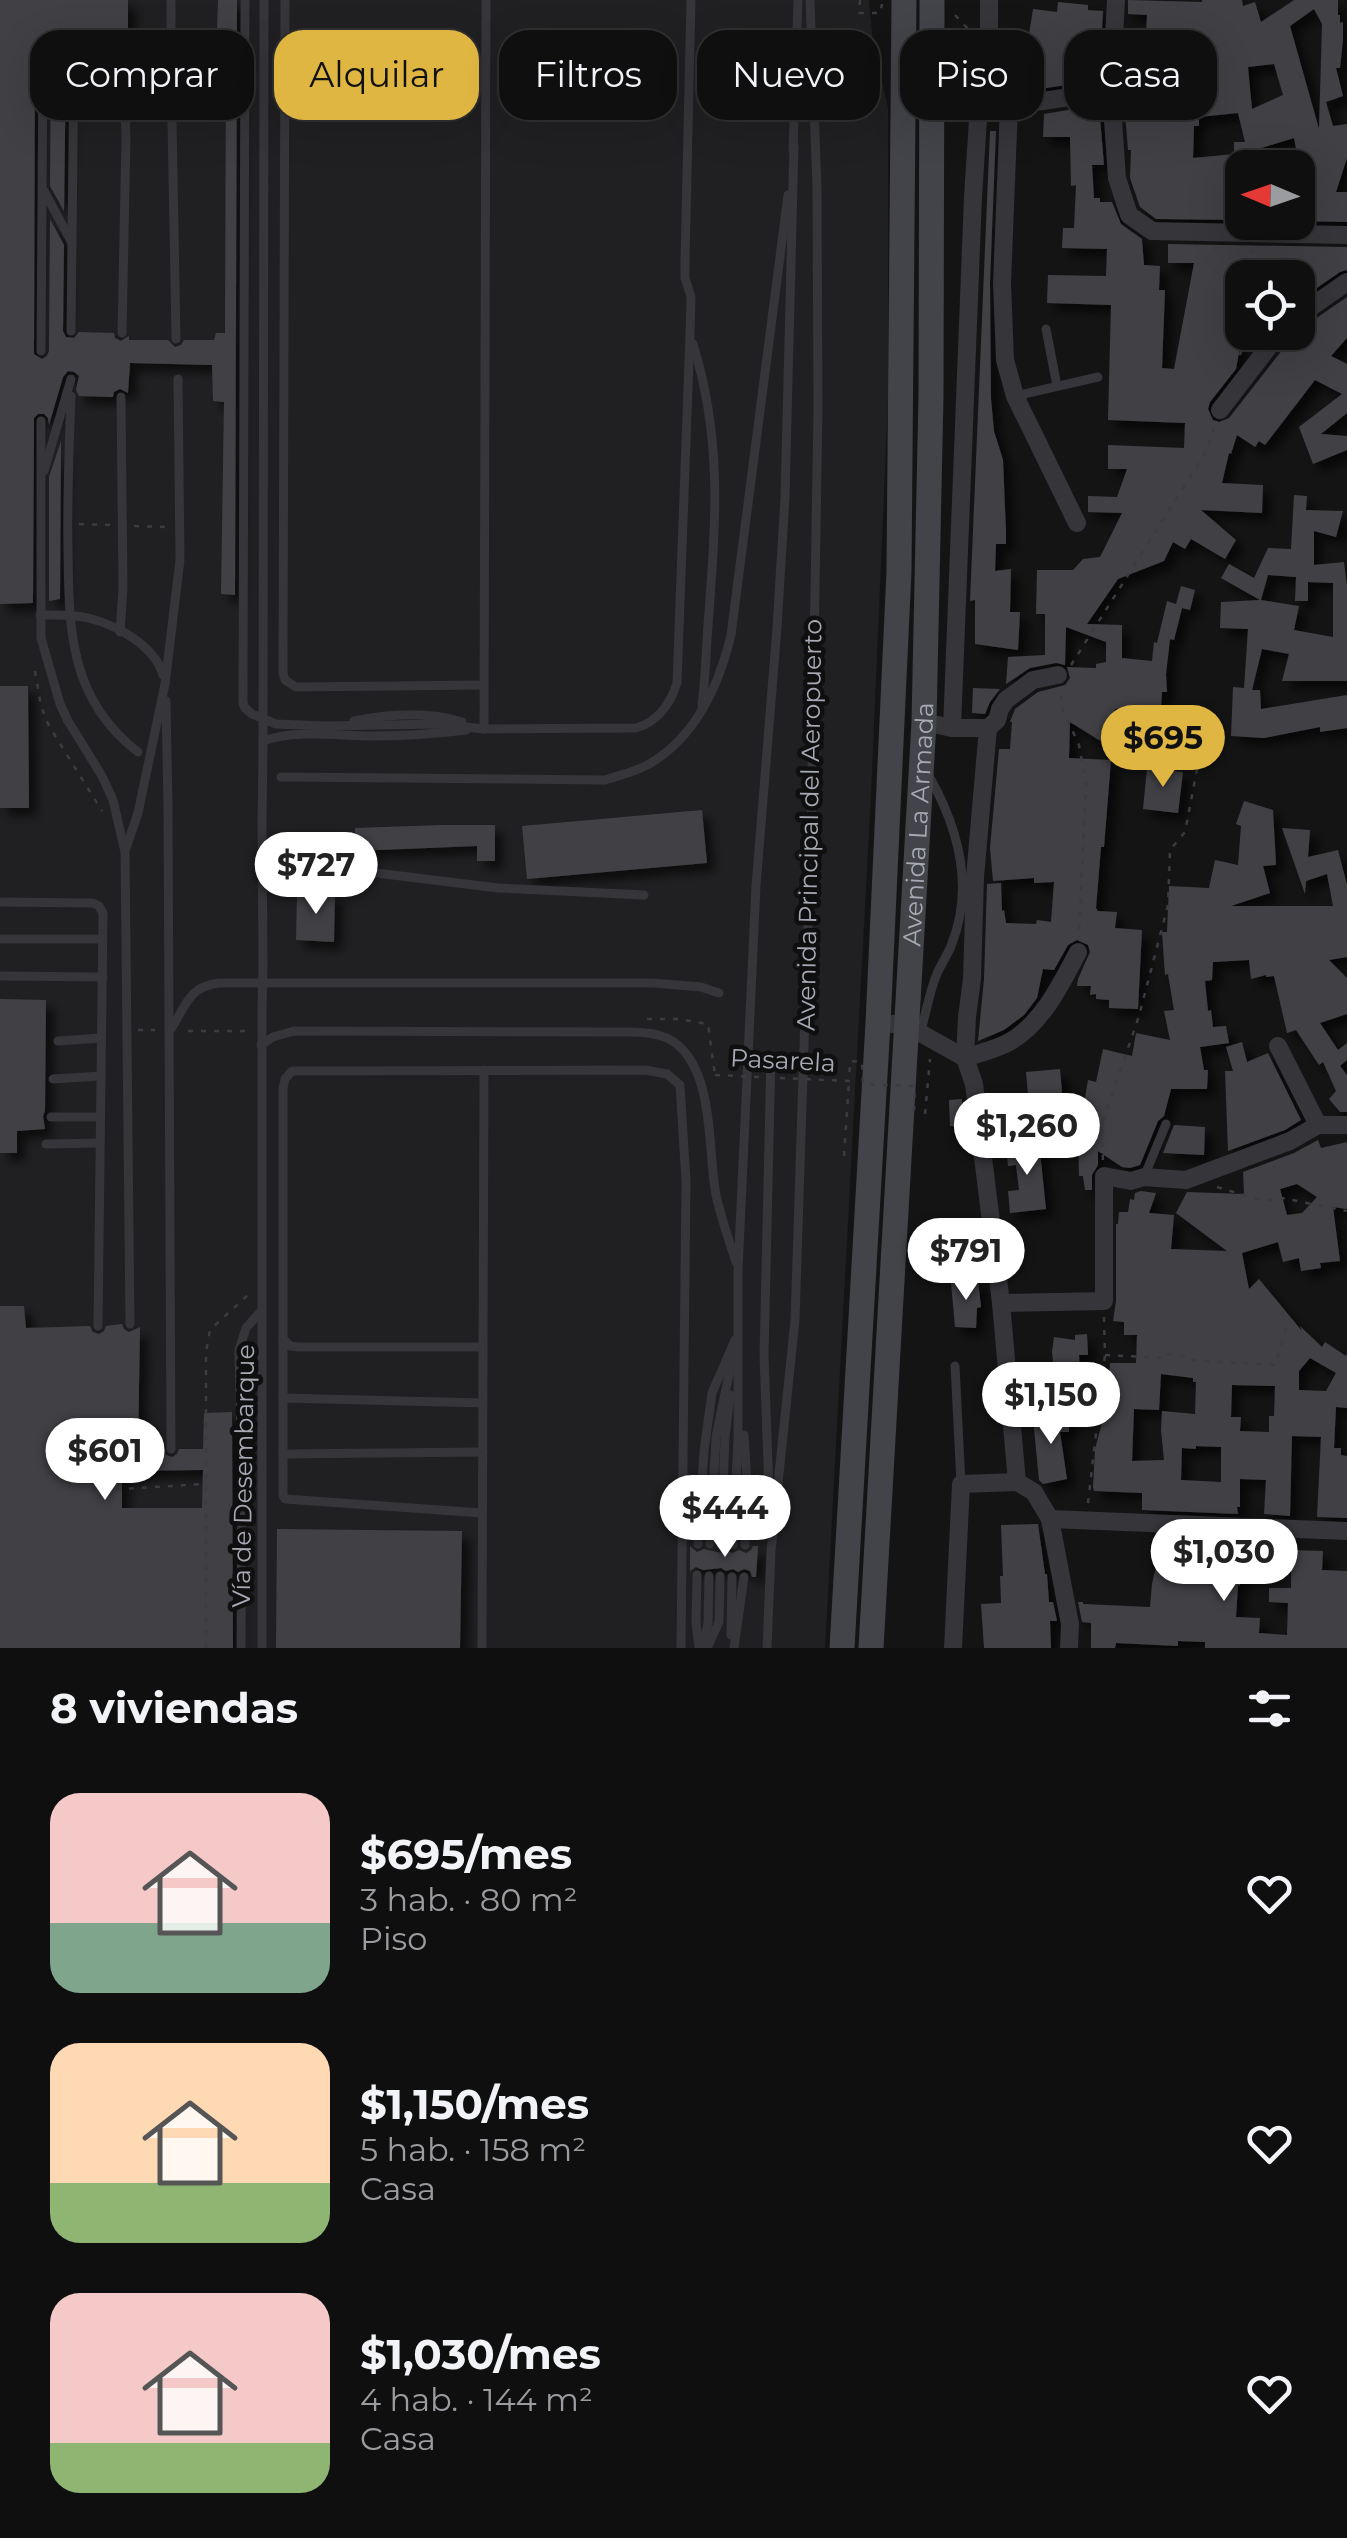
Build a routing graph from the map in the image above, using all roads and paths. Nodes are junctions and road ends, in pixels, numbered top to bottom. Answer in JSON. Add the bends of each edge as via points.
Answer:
{"nodes":[{"id":1,"x":171,"y":0,"type":"edge"},
{"id":2,"x":245,"y":0,"type":"edge"},
{"id":3,"x":264,"y":0,"type":"edge"},
{"id":4,"x":286,"y":0,"type":"edge"},
{"id":5,"x":486,"y":0,"type":"edge"},
{"id":6,"x":691,"y":0,"type":"edge"},
{"id":7,"x":798,"y":0,"type":"edge"},
{"id":8,"x":810,"y":0,"type":"edge"},
{"id":9,"x":860,"y":0,"type":"edge"},
{"id":10,"x":882,"y":0,"type":"edge"},
{"id":11,"x":904,"y":0,"type":"edge"},
{"id":12,"x":989,"y":0,"type":"edge"},
{"id":13,"x":1116,"y":0,"type":"edge"},
{"id":14,"x":941,"y":4,"type":"edge"},
{"id":15,"x":171,"y":30,"type":"edge"},
{"id":16,"x":968,"y":30,"type":"edge"},
{"id":17,"x":989,"y":30,"type":"edge"},
{"id":18,"x":1114,"y":30,"type":"edge"},
{"id":19,"x":43,"y":120,"type":"edge"},
{"id":20,"x":73,"y":120,"type":"edge"},
{"id":21,"x":125,"y":120,"type":"edge"},
{"id":22,"x":172,"y":120,"type":"edge"},
{"id":23,"x":978,"y":120,"type":"edge"},
{"id":24,"x":1008,"y":120,"type":"edge"},
{"id":25,"x":1112,"y":120,"type":"edge"},
{"id":26,"x":794,"y":146,"type":"junction"},
{"id":27,"x":43,"y":188,"type":"junction"},
{"id":28,"x":1225,"y":232,"type":"edge"},
{"id":29,"x":1315,"y":234,"type":"edge"},
{"id":30,"x":1347,"y":235,"type":"edge"},
{"id":31,"x":72,"y":245,"type":"junction"},
{"id":32,"x":1347,"y":282,"type":"edge"},
{"id":33,"x":1315,"y":304,"type":"edge"},
{"id":34,"x":1046,"y":329,"type":"dead end"},
{"id":35,"x":71,"y":331,"type":"dead end"},
{"id":36,"x":122,"y":334,"type":"dead end"},
{"id":37,"x":690,"y":334,"type":"junction"},
{"id":38,"x":176,"y":338,"type":"dead end"},
{"id":39,"x":41,"y":350,"type":"dead end"},
{"id":40,"x":1241,"y":350,"type":"edge"},
{"id":41,"x":1266,"y":350,"type":"edge"},
{"id":42,"x":1237,"y":364,"type":"dead end"},
{"id":43,"x":1098,"y":377,"type":"dead end"},
{"id":44,"x":71,"y":379,"type":"dead end"},
{"id":45,"x":178,"y":379,"type":"dead end"},
{"id":46,"x":1057,"y":386,"type":"junction"},
{"id":47,"x":71,"y":396,"type":"dead end"},
{"id":48,"x":1015,"y":396,"type":"junction"},
{"id":49,"x":120,"y":397,"type":"dead end"},
{"id":50,"x":1220,"y":410,"type":"joint"},
{"id":51,"x":41,"y":421,"type":"dead end"},
{"id":52,"x":40,"y":483,"type":"junction"},
{"id":53,"x":1078,"y":523,"type":"dead end"},
{"id":54,"x":68,"y":614,"type":"junction"},
{"id":55,"x":40,"y":615,"type":"junction"},
{"id":56,"x":120,"y":632,"type":"junction"},
{"id":57,"x":1058,"y":675,"type":"junction"},
{"id":58,"x":165,"y":684,"type":"junction"},
{"id":59,"x":484,"y":684,"type":"junction"},
{"id":60,"x":700,"y":713,"type":"junction"},
{"id":61,"x":264,"y":720,"type":"junction"},
{"id":62,"x":924,"y":722,"type":"junction"},
{"id":63,"x":484,"y":728,"type":"junction"},
{"id":64,"x":952,"y":728,"type":"junction"},
{"id":65,"x":988,"y":728,"type":"junction"},
{"id":66,"x":263,"y":744,"type":"junction"},
{"id":67,"x":138,"y":752,"type":"dead end"},
{"id":68,"x":1200,"y":759,"type":"dead end"},
{"id":69,"x":922,"y":762,"type":"junction"},
{"id":70,"x":281,"y":778,"type":"dead end"},
{"id":71,"x":125,"y":852,"type":"junction"},
{"id":72,"x":262,"y":859,"type":"junction"},
{"id":73,"x":644,"y":895,"type":"dead end"},
{"id":74,"x":0,"y":902,"type":"edge"},
{"id":75,"x":0,"y":939,"type":"edge"},
{"id":76,"x":103,"y":939,"type":"junction"},
{"id":77,"x":1078,"y":952,"type":"joint"},
{"id":78,"x":0,"y":976,"type":"edge"},
{"id":79,"x":102,"y":977,"type":"junction"},
{"id":80,"x":719,"y":992,"type":"dead end"},
{"id":81,"x":261,"y":1014,"type":"junction"},
{"id":82,"x":634,"y":1019,"type":"dead end"},
{"id":83,"x":878,"y":1022,"type":"junction"},
{"id":84,"x":170,"y":1030,"type":"junction"},
{"id":85,"x":249,"y":1032,"type":"dead end"},
{"id":86,"x":919,"y":1033,"type":"junction"},
{"id":87,"x":102,"y":1038,"type":"junction"},
{"id":88,"x":58,"y":1041,"type":"dead end"},
{"id":89,"x":260,"y":1045,"type":"junction"},
{"id":90,"x":1278,"y":1046,"type":"dead end"},
{"id":91,"x":770,"y":1054,"type":"dead end"},
{"id":92,"x":965,"y":1058,"type":"junction"},
{"id":93,"x":484,"y":1070,"type":"junction"},
{"id":94,"x":101,"y":1076,"type":"junction"},
{"id":95,"x":52,"y":1079,"type":"dead end"},
{"id":96,"x":849,"y":1081,"type":"junction"},
{"id":97,"x":51,"y":1117,"type":"dead end"},
{"id":98,"x":100,"y":1117,"type":"junction"},
{"id":99,"x":1166,"y":1124,"type":"dead end"},
{"id":100,"x":1347,"y":1124,"type":"edge"},
{"id":101,"x":1318,"y":1125,"type":"junction"},
{"id":102,"x":100,"y":1143,"type":"junction"},
{"id":103,"x":46,"y":1144,"type":"dead end"},
{"id":104,"x":844,"y":1156,"type":"dead end"},
{"id":105,"x":1104,"y":1176,"type":"junction"},
{"id":106,"x":1144,"y":1177,"type":"junction"},
{"id":107,"x":1186,"y":1180,"type":"junction"},
{"id":108,"x":1347,"y":1211,"type":"edge"},
{"id":109,"x":738,"y":1270,"type":"junction"},
{"id":110,"x":249,"y":1296,"type":"dead end"},
{"id":111,"x":1104,"y":1301,"type":"junction"},
{"id":112,"x":1002,"y":1302,"type":"junction"},
{"id":113,"x":262,"y":1310,"type":"junction"},
{"id":114,"x":1289,"y":1319,"type":"dead end"},
{"id":115,"x":130,"y":1324,"type":"dead end"},
{"id":116,"x":98,"y":1326,"type":"dead end"},
{"id":117,"x":736,"y":1338,"type":"junction"},
{"id":118,"x":283,"y":1339,"type":"junction"},
{"id":119,"x":482,"y":1346,"type":"junction"},
{"id":120,"x":1105,"y":1355,"type":"junction"},
{"id":121,"x":955,"y":1366,"type":"dead end"},
{"id":122,"x":283,"y":1398,"type":"junction"},
{"id":123,"x":482,"y":1402,"type":"junction"},
{"id":124,"x":171,"y":1449,"type":"dead end"},
{"id":125,"x":482,"y":1452,"type":"junction"},
{"id":126,"x":283,"y":1454,"type":"junction"},
{"id":127,"x":1017,"y":1482,"type":"junction"},
{"id":128,"x":206,"y":1484,"type":"junction"},
{"id":129,"x":961,"y":1484,"type":"junction"},
{"id":130,"x":90,"y":1491,"type":"dead end"},
{"id":131,"x":482,"y":1513,"type":"junction"},
{"id":132,"x":1050,"y":1519,"type":"junction"},
{"id":133,"x":1086,"y":1520,"type":"junction"},
{"id":134,"x":1347,"y":1530,"type":"edge"},
{"id":135,"x":698,"y":1544,"type":"dead end"},
{"id":136,"x":716,"y":1544,"type":"dead end"},
{"id":137,"x":734,"y":1545,"type":"dead end"},
{"id":138,"x":746,"y":1546,"type":"dead end"},
{"id":139,"x":771,"y":1551,"type":"junction"},
{"id":140,"x":709,"y":1576,"type":"dead end"},
{"id":141,"x":732,"y":1576,"type":"dead end"},
{"id":142,"x":744,"y":1577,"type":"dead end"},
{"id":143,"x":206,"y":1648,"type":"edge"},
{"id":144,"x":242,"y":1648,"type":"edge"},
{"id":145,"x":262,"y":1648,"type":"edge"},
{"id":146,"x":482,"y":1648,"type":"edge"},
{"id":147,"x":680,"y":1648,"type":"edge"},
{"id":148,"x":703,"y":1648,"type":"edge"},
{"id":149,"x":733,"y":1648,"type":"edge"},
{"id":150,"x":767,"y":1648,"type":"edge"},
{"id":151,"x":842,"y":1648,"type":"edge"},
{"id":152,"x":870,"y":1648,"type":"edge"},
{"id":153,"x":953,"y":1648,"type":"edge"},
{"id":154,"x":1069,"y":1648,"type":"edge"}],
"edges":[{"from":1,"to":15,"type":"lane"},
{"from":2,"to":61,"type":"lane","via":[[243,703]]},
{"from":3,"to":61,"type":"lane"},
{"from":4,"to":59,"type":"lane","via":[[285,680],[296,686]]},
{"from":5,"to":59,"type":"lane"},
{"from":6,"to":37,"type":"lane","via":[[684,260]]},
{"from":7,"to":26,"type":"lane"},
{"from":8,"to":139,"type":"lane","name":"Avenida Principal del Aeropuerto","via":[[818,372],[812,813],[795,1320]]},
{"from":9,"to":10,"type":"path","via":[[859,13],[880,14]]},
{"from":11,"to":83,"type":"main road","name":"Avenida La Armada","via":[[899,572]]},
{"from":12,"to":17,"type":"street"},
{"from":13,"to":18,"type":"street"},
{"from":14,"to":16,"type":"path"},
{"from":14,"to":62,"type":"main road","name":"Avenida La Armada"},
{"from":19,"to":27,"type":"lane"},
{"from":20,"to":31,"type":"lane"},
{"from":21,"to":36,"type":"lane"},
{"from":22,"to":38,"type":"lane"},
{"from":23,"to":64,"type":"street"},
{"from":24,"to":48,"type":"street","via":[[1002,283]]},
{"from":25,"to":28,"type":"street","via":[[1117,178],[1129,215],[1152,231]]},
{"from":26,"to":60,"type":"lane","via":[[730,635],[723,668]]},
{"from":26,"to":109,"type":"lane","via":[[785,496],[756,886]]},
{"from":27,"to":31,"type":"lane"},
{"from":27,"to":39,"type":"lane"},
{"from":29,"to":30,"type":"street"},
{"from":31,"to":35,"type":"lane"},
{"from":32,"to":33,"type":"street"},
{"from":34,"to":46,"type":"lane"},
{"from":37,"to":60,"type":"lane","via":[[713,431],[716,506]]},
{"from":37,"to":63,"type":"lane","via":[[673,696],[655,719],[636,728]]},
{"from":40,"to":42,"type":"path"},
{"from":41,"to":50,"type":"street"},
{"from":43,"to":46,"type":"lane"},
{"from":44,"to":52,"type":"lane"},
{"from":45,"to":58,"type":"lane","via":[[180,560]]},
{"from":46,"to":48,"type":"lane"},
{"from":47,"to":54,"type":"lane"},
{"from":48,"to":53,"type":"street"},
{"from":49,"to":56,"type":"lane"},
{"from":50,"to":57,"type":"path","via":[[1206,452],[1066,672]]},
{"from":51,"to":52,"type":"lane"},
{"from":52,"to":55,"type":"lane"},
{"from":54,"to":55,"type":"lane"},
{"from":54,"to":56,"type":"lane"},
{"from":54,"to":67,"type":"lane","via":[[87,688],[108,723]]},
{"from":55,"to":71,"type":"lane","via":[[60,704],[108,786]]},
{"from":56,"to":58,"type":"lane","via":[[147,649]]},
{"from":57,"to":65,"type":"street","via":[[1032,680],[1006,700]]},
{"from":57,"to":77,"type":"path","via":[[1086,785]]},
{"from":58,"to":71,"type":"lane","bridge":true},
{"from":58,"to":84,"type":"lane","bridge":true},
{"from":59,"to":63,"type":"lane"},
{"from":60,"to":70,"type":"lane","via":[[668,752],[605,780]]},
{"from":61,"to":63,"type":"lane"},
{"from":61,"to":66,"type":"lane"},
{"from":62,"to":64,"type":"street"},
{"from":62,"to":69,"type":"main road","name":"Avenida La Armada"},
{"from":63,"to":66,"type":"lane","via":[[280,736]]},
{"from":64,"to":65,"type":"street"},
{"from":65,"to":92,"type":"street"},
{"from":66,"to":72,"type":"lane","bridge":true},
{"from":68,"to":105,"type":"path","via":[[1185,832],[1170,850],[1168,905],[1144,998],[1101,1127]]},
{"from":69,"to":86,"type":"main road","name":"Avenida La Armada"},
{"from":69,"to":86,"type":"lane","via":[[960,848],[964,898]]},
{"from":71,"to":115,"type":"lane"},
{"from":72,"to":73,"type":"lane","via":[[498,888]]},
{"from":72,"to":81,"type":"lane","bridge":true},
{"from":74,"to":76,"type":"lane","via":[[100,906]]},
{"from":75,"to":76,"type":"lane"},
{"from":76,"to":79,"type":"lane"},
{"from":77,"to":92,"type":"street","via":[[1038,1017],[1010,1042]]},
{"from":78,"to":79,"type":"lane"},
{"from":79,"to":87,"type":"lane"},
{"from":80,"to":84,"type":"lane","via":[[654,983],[219,982],[191,996]]},
{"from":81,"to":85,"type":"path"},
{"from":81,"to":89,"type":"lane"},
{"from":82,"to":96,"type":"path","name":"Pasarela","bridge":true,"via":[[708,1024],[715,1075]]},
{"from":83,"to":86,"type":"street"},
{"from":83,"to":151,"type":"main road","name":"Avenida La Armada"},
{"from":84,"to":124,"type":"lane"},
{"from":86,"to":92,"type":"street"},
{"from":86,"to":96,"type":"path","name":"Pasarela","bridge":true,"via":[[927,1114],[914,1112],[915,1086],[863,1084],[862,1062],[850,1060]]},
{"from":86,"to":152,"type":"main road","name":"Avenida La Armada"},
{"from":87,"to":88,"type":"lane"},
{"from":87,"to":94,"type":"lane"},
{"from":89,"to":109,"type":"lane","via":[[294,1031],[629,1032],[667,1038],[697,1069],[716,1196]]},
{"from":89,"to":113,"type":"lane"},
{"from":90,"to":101,"type":"street"},
{"from":91,"to":139,"type":"lane","via":[[764,1356]]},
{"from":92,"to":112,"type":"street","via":[[978,1107]]},
{"from":93,"to":118,"type":"lane","via":[[288,1074]]},
{"from":93,"to":119,"type":"lane"},
{"from":93,"to":147,"type":"lane","via":[[646,1070],[668,1074],[680,1085],[686,1181]]},
{"from":94,"to":95,"type":"lane"},
{"from":94,"to":98,"type":"lane"},
{"from":96,"to":104,"type":"path"},
{"from":97,"to":98,"type":"lane"},
{"from":98,"to":102,"type":"lane"},
{"from":99,"to":106,"type":"lane"},
{"from":100,"to":101,"type":"street"},
{"from":101,"to":107,"type":"street"},
{"from":102,"to":103,"type":"lane"},
{"from":102,"to":116,"type":"lane"},
{"from":105,"to":106,"type":"street"},
{"from":105,"to":111,"type":"street"},
{"from":106,"to":107,"type":"street"},
{"from":107,"to":108,"type":"path","via":[[1264,1201],[1282,1198]]},
{"from":109,"to":117,"type":"lane"},
{"from":110,"to":128,"type":"path","via":[[210,1330]]},
{"from":111,"to":112,"type":"street"},
{"from":111,"to":120,"type":"path"},
{"from":112,"to":127,"type":"street"},
{"from":113,"to":144,"type":"lane","name":"Vía de Desembarque","via":[[239,1350]]},
{"from":113,"to":145,"type":"lane"},
{"from":114,"to":120,"type":"path","via":[[1275,1365]]},
{"from":117,"to":135,"type":"lane","via":[[712,1393]]},
{"from":117,"to":136,"type":"lane"},
{"from":117,"to":137,"type":"lane"},
{"from":117,"to":138,"type":"lane"},
{"from":118,"to":119,"type":"lane","via":[[298,1347]]},
{"from":118,"to":122,"type":"lane"},
{"from":119,"to":123,"type":"lane"},
{"from":120,"to":133,"type":"path"},
{"from":121,"to":129,"type":"lane"},
{"from":122,"to":123,"type":"lane"},
{"from":122,"to":126,"type":"lane"},
{"from":123,"to":125,"type":"lane"},
{"from":125,"to":126,"type":"lane"},
{"from":125,"to":131,"type":"lane"},
{"from":126,"to":131,"type":"lane","via":[[286,1499]]},
{"from":127,"to":129,"type":"street"},
{"from":127,"to":132,"type":"street","via":[[1034,1492]]},
{"from":128,"to":130,"type":"path"},
{"from":128,"to":143,"type":"path"},
{"from":129,"to":153,"type":"street"},
{"from":131,"to":146,"type":"lane"},
{"from":132,"to":133,"type":"street"},
{"from":132,"to":154,"type":"street"},
{"from":133,"to":134,"type":"street"},
{"from":139,"to":150,"type":"lane","name":"Avenida Principal del Aeropuerto"},
{"from":140,"to":148,"type":"lane"},
{"from":141,"to":149,"type":"lane"},
{"from":142,"to":149,"type":"lane"}]}
